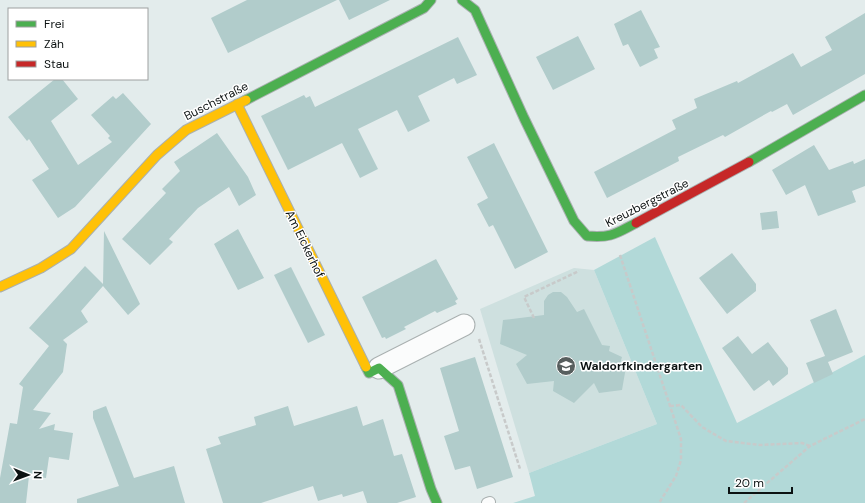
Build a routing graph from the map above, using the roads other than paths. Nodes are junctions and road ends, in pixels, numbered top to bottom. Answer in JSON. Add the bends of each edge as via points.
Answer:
{"nodes":[{"id":1,"x":431,"y":0,"type":"edge"},
{"id":2,"x":462,"y":0,"type":"edge"},
{"id":3,"x":865,"y":95,"type":"edge"},
{"id":4,"x":237,"y":104,"type":"junction"},
{"id":5,"x":0,"y":287,"type":"edge"},
{"id":6,"x":464,"y":325,"type":"road end"},
{"id":7,"x":379,"y":368,"type":"junction"},
{"id":8,"x":437,"y":503,"type":"edge"}],
"edges":[{"from":1,"to":4,"type":"street","name":"Buschstraße","via":[[424,8]]},
{"from":2,"to":3,"type":"street","name":"Kreuzbergstraße","via":[[475,10],[574,221],[588,236],[614,235]]},
{"from":4,"to":5,"type":"street","name":"Buschstraße","via":[[186,130],[156,155],[71,249],[41,268]]},
{"from":4,"to":7,"type":"street","name":"Am Eickerhof","via":[[369,373]]},
{"from":6,"to":7,"type":"street"},
{"from":7,"to":8,"type":"street","name":"Am Eickerhof","via":[[398,385]]}]}
